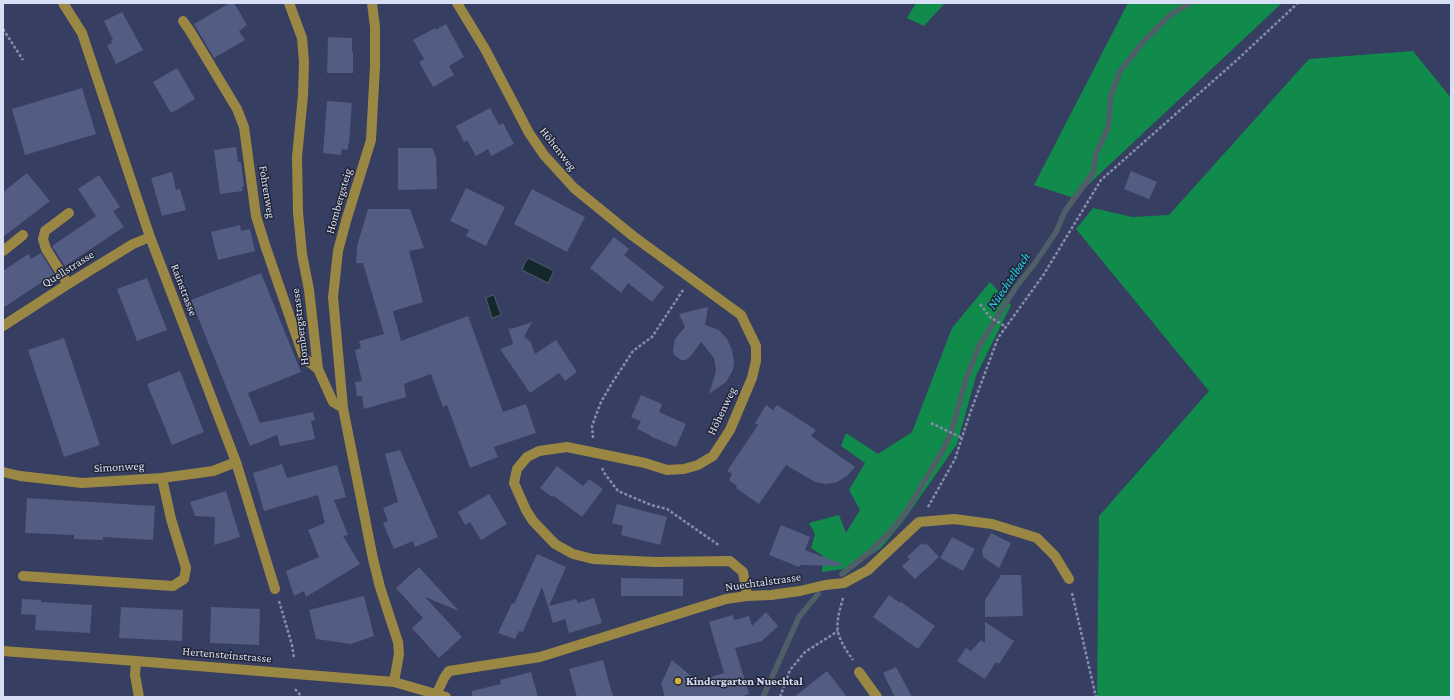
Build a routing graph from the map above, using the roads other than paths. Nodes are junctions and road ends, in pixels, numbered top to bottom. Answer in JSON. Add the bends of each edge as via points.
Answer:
{"nodes":[{"id":1,"x":63,"y":3,"type":"edge"},
{"id":2,"x":289,"y":3,"type":"edge"},
{"id":3,"x":372,"y":3,"type":"edge"},
{"id":4,"x":457,"y":3,"type":"edge"},
{"id":5,"x":182,"y":21,"type":"dead end"},
{"id":6,"x":69,"y":213,"type":"dead end"},
{"id":7,"x":23,"y":235,"type":"dead end"},
{"id":8,"x":150,"y":237,"type":"junction"},
{"id":9,"x":3,"y":251,"type":"edge"},
{"id":10,"x":68,"y":284,"type":"junction"},
{"id":11,"x":3,"y":326,"type":"edge"},
{"id":12,"x":318,"y":370,"type":"junction"},
{"id":13,"x":343,"y":408,"type":"junction"},
{"id":14,"x":236,"y":462,"type":"junction"},
{"id":15,"x":5,"y":471,"type":"edge"},
{"id":16,"x":162,"y":478,"type":"junction"},
{"id":17,"x":23,"y":576,"type":"dead end"},
{"id":18,"x":1069,"y":579,"type":"road end"},
{"id":19,"x":275,"y":589,"type":"road end"},
{"id":20,"x":747,"y":596,"type":"junction"},
{"id":21,"x":3,"y":651,"type":"edge"},
{"id":22,"x":136,"y":660,"type":"junction"},
{"id":23,"x":859,"y":672,"type":"road end"},
{"id":24,"x":394,"y":682,"type":"junction"},
{"id":25,"x":442,"y":695,"type":"edge"},
{"id":26,"x":139,"y":697,"type":"edge"},
{"id":27,"x":877,"y":697,"type":"edge"}],
"edges":[{"from":1,"to":8,"type":"street","name":"Rainstrasse","via":[[82,34]]},
{"from":2,"to":12,"type":"street","name":"Hombergstrasse","via":[[302,38],[304,62],[297,157],[298,212]]},
{"from":3,"to":13,"type":"street","name":"Hombergsteig","via":[[375,66],[371,140],[340,244],[333,297]]},
{"from":4,"to":20,"type":"street","name":"Höhenweg","via":[[537,146],[574,188],[633,236],[741,314],[756,346],[752,378],[730,430],[713,456],[698,465],[667,470],[567,447],[539,451],[527,457],[516,469],[514,483],[526,510],[555,544],[574,554],[593,559],[655,562],[730,561],[743,572]]},
{"from":5,"to":12,"type":"street","name":"Fohrenweg","via":[[237,109],[244,127],[256,216],[265,245],[304,358]]},
{"from":6,"to":10,"type":"street","via":[[45,231],[43,239],[46,249]]},
{"from":7,"to":9,"type":"street"},
{"from":8,"to":10,"type":"street","name":"Quellstrasse","via":[[133,244]]},
{"from":8,"to":14,"type":"street","name":"Rainstrasse"},
{"from":10,"to":11,"type":"street","name":"Quellstrasse"},
{"from":12,"to":13,"type":"street","name":"Hombergstrasse","via":[[333,402]]},
{"from":13,"to":24,"type":"street","via":[[373,559],[398,642],[399,654]]},
{"from":14,"to":16,"type":"street","name":"Simonweg","via":[[213,471]]},
{"from":14,"to":19,"type":"street","name":"Rainstrasse"},
{"from":15,"to":16,"type":"street","name":"Simonweg","via":[[20,476],[82,483]]},
{"from":16,"to":17,"type":"street","via":[[186,568],[184,579],[173,586]]},
{"from":18,"to":20,"type":"street","name":"Nuechtalstrasse","via":[[1056,556],[1037,538],[992,524],[954,519],[919,522],[868,570],[844,583],[771,595]]},
{"from":20,"to":25,"type":"street","name":"Nuechtalstrasse","via":[[726,599],[540,657],[449,671],[444,678]]},
{"from":21,"to":22,"type":"street","name":"Hertensteinstrasse"},
{"from":22,"to":24,"type":"street","name":"Hertensteinstrasse"},
{"from":22,"to":26,"type":"street","via":[[135,675]]},
{"from":23,"to":27,"type":"street"},
{"from":24,"to":25,"type":"street","name":"Hertensteinstrasse"}]}
